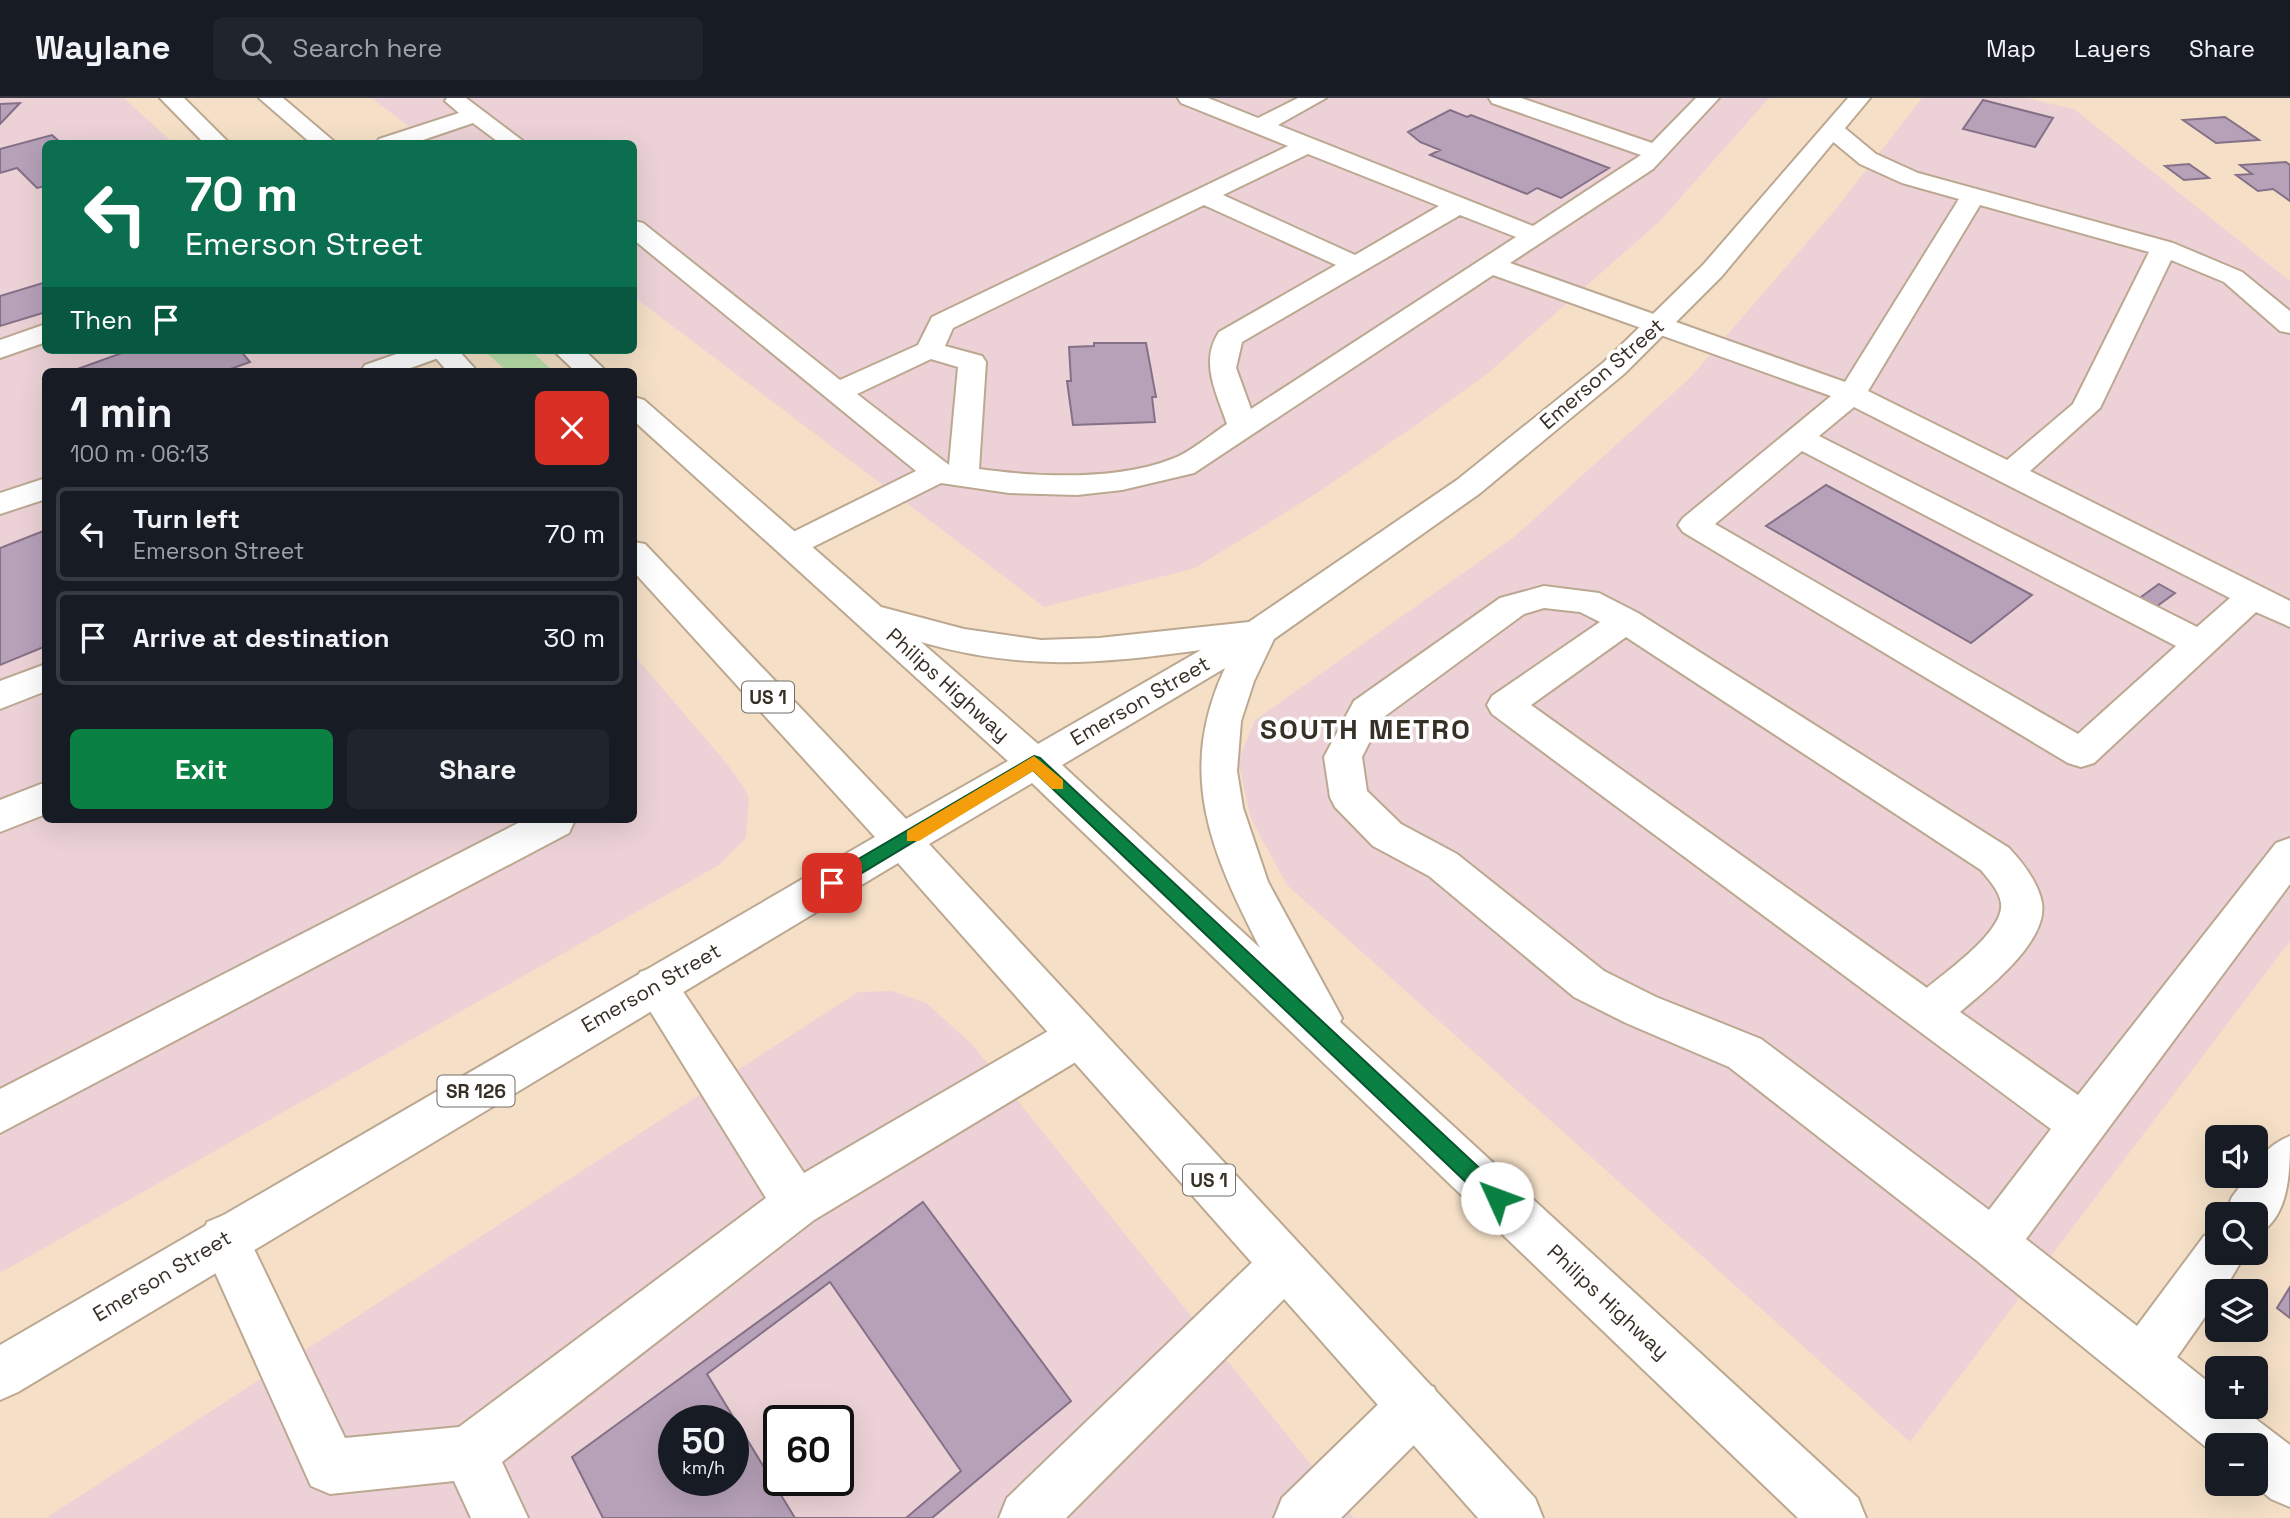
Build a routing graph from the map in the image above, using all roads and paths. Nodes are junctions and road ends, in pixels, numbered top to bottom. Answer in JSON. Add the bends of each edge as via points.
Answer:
{"nodes":[{"id":1,"x":171,"y":98,"type":"edge"},
{"id":2,"x":270,"y":98,"type":"edge"},
{"id":3,"x":452,"y":98,"type":"edge"},
{"id":4,"x":1189,"y":98,"type":"edge"},
{"id":5,"x":1315,"y":98,"type":"edge"},
{"id":6,"x":1500,"y":98,"type":"edge"},
{"id":7,"x":1708,"y":98,"type":"edge"},
{"id":8,"x":1859,"y":98,"type":"edge"},
{"id":9,"x":476,"y":115,"type":"junction"},
{"id":10,"x":1259,"y":126,"type":"junction"},
{"id":11,"x":1833,"y":130,"type":"junction"},
{"id":12,"x":215,"y":140,"type":"edge"},
{"id":13,"x":321,"y":140,"type":"edge"},
{"id":14,"x":399,"y":140,"type":"edge"},
{"id":15,"x":510,"y":140,"type":"edge"},
{"id":16,"x":1308,"y":145,"type":"junction"},
{"id":17,"x":1656,"y":152,"type":"junction"},
{"id":18,"x":1975,"y":195,"type":"junction"},
{"id":19,"x":1205,"y":196,"type":"junction"},
{"id":20,"x":1459,"y":205,"type":"junction"},
{"id":21,"x":637,"y":230,"type":"edge"},
{"id":22,"x":1535,"y":236,"type":"junction"},
{"id":23,"x":2164,"y":248,"type":"junction"},
{"id":24,"x":1356,"y":265,"type":"junction"},
{"id":25,"x":1490,"y":265,"type":"junction"},
{"id":26,"x":2290,"y":325,"type":"edge"},
{"id":27,"x":1658,"y":326,"type":"junction"},
{"id":28,"x":42,"y":334,"type":"edge"},
{"id":29,"x":0,"y":351,"type":"edge"},
{"id":30,"x":929,"y":351,"type":"junction"},
{"id":31,"x":423,"y":354,"type":"edge"},
{"id":32,"x":447,"y":354,"type":"edge"},
{"id":33,"x":571,"y":354,"type":"edge"},
{"id":34,"x":383,"y":368,"type":"edge"},
{"id":35,"x":460,"y":368,"type":"edge"},
{"id":36,"x":588,"y":368,"type":"edge"},
{"id":37,"x":838,"y":392,"type":"junction"},
{"id":38,"x":1852,"y":394,"type":"junction"},
{"id":39,"x":637,"y":409,"type":"edge"},
{"id":40,"x":1243,"y":427,"type":"junction"},
{"id":41,"x":1799,"y":438,"type":"junction"},
{"id":42,"x":2010,"y":473,"type":"junction"},
{"id":43,"x":950,"y":475,"type":"junction"},
{"id":44,"x":42,"y":489,"type":"edge"},
{"id":45,"x":0,"y":504,"type":"edge"},
{"id":46,"x":792,"y":545,"type":"junction"},
{"id":47,"x":637,"y":555,"type":"edge"},
{"id":48,"x":2253,"y":596,"type":"junction"},
{"id":49,"x":868,"y":613,"type":"junction"},
{"id":50,"x":2290,"y":615,"type":"edge"},
{"id":51,"x":1626,"y":621,"type":"junction"},
{"id":52,"x":1261,"y":631,"type":"junction"},
{"id":53,"x":2201,"y":644,"type":"junction"},
{"id":54,"x":42,"y":678,"type":"edge"},
{"id":55,"x":0,"y":696,"type":"edge"},
{"id":56,"x":1034,"y":762,"type":"junction"},
{"id":57,"x":42,"y":799,"type":"edge"},
{"id":58,"x":0,"y":817,"type":"edge"},
{"id":59,"x":553,"y":823,"type":"edge"},
{"id":60,"x":903,"y":842,"type":"junction"},
{"id":61,"x":2290,"y":855,"type":"edge"},
{"id":62,"x":655,"y":985,"type":"junction"},
{"id":63,"x":1928,"y":1013,"type":"junction"},
{"id":64,"x":1079,"y":1037,"type":"junction"},
{"id":65,"x":1336,"y":1047,"type":"junction"},
{"id":66,"x":0,"y":1112,"type":"edge"},
{"id":67,"x":2082,"y":1125,"type":"junction"},
{"id":68,"x":2290,"y":1158,"type":"edge"},
{"id":69,"x":2258,"y":1202,"type":"edge"},
{"id":70,"x":797,"y":1204,"type":"junction"},
{"id":71,"x":224,"y":1239,"type":"junction"},
{"id":72,"x":1993,"y":1243,"type":"junction"},
{"id":73,"x":1285,"y":1264,"type":"junction"},
{"id":74,"x":2212,"y":1265,"type":"edge"},
{"id":75,"x":2142,"y":1362,"type":"junction"},
{"id":76,"x":0,"y":1374,"type":"edge"},
{"id":77,"x":1415,"y":1406,"type":"junction"},
{"id":78,"x":2231,"y":1433,"type":"edge"},
{"id":79,"x":469,"y":1453,"type":"junction"},
{"id":80,"x":2268,"y":1462,"type":"edge"},
{"id":81,"x":2290,"y":1480,"type":"edge"},
{"id":82,"x":500,"y":1518,"type":"edge"},
{"id":83,"x":1027,"y":1518,"type":"edge"},
{"id":84,"x":1302,"y":1518,"type":"edge"},
{"id":85,"x":1515,"y":1518,"type":"edge"},
{"id":86,"x":1838,"y":1518,"type":"edge"}],
"edges":[{"from":1,"to":12,"type":"main road"},
{"from":2,"to":13,"type":"main road"},
{"from":3,"to":9,"type":"main road"},
{"from":4,"to":10,"type":"main road"},
{"from":5,"to":10,"type":"main road"},
{"from":6,"to":17,"type":"main road"},
{"from":7,"to":17,"type":"main road"},
{"from":8,"to":11,"type":"main road","name":"Emerson Street"},
{"from":9,"to":14,"type":"main road"},
{"from":9,"to":15,"type":"main road"},
{"from":10,"to":16,"type":"main road"},
{"from":11,"to":18,"type":"main road","via":[[1895,173]]},
{"from":11,"to":27,"type":"main road","name":"Emerson Street","via":[[1727,256]]},
{"from":16,"to":19,"type":"main road"},
{"from":16,"to":20,"type":"main road"},
{"from":17,"to":22,"type":"main road","via":[[1645,164]]},
{"from":18,"to":23,"type":"main road"},
{"from":18,"to":38,"type":"main road"},
{"from":19,"to":24,"type":"main road"},
{"from":19,"to":30,"type":"main road","via":[[942,323]]},
{"from":20,"to":22,"type":"main road"},
{"from":20,"to":24,"type":"main road"},
{"from":21,"to":37,"type":"main road"},
{"from":22,"to":25,"type":"main road"},
{"from":23,"to":26,"type":"main road","via":[[2233,277]]},
{"from":23,"to":42,"type":"main road","via":[[2085,408]]},
{"from":24,"to":40,"type":"main road","via":[[1229,338],[1222,368]]},
{"from":25,"to":27,"type":"main road"},
{"from":25,"to":40,"type":"main road"},
{"from":27,"to":38,"type":"main road"},
{"from":27,"to":52,"type":"main road","name":"Emerson Street","via":[[1478,477]]},
{"from":28,"to":29,"type":"main road"},
{"from":30,"to":37,"type":"main road"},
{"from":30,"to":43,"type":"main road","via":[[972,362]]},
{"from":31,"to":34,"type":"main road"},
{"from":32,"to":35,"type":"main road"},
{"from":33,"to":36,"type":"main road"},
{"from":37,"to":43,"type":"main road"},
{"from":38,"to":41,"type":"main road"},
{"from":38,"to":42,"type":"main road"},
{"from":39,"to":46,"type":"main road","name":"Philips Highway"},
{"from":40,"to":43,"type":"main road","via":[[1183,466],[1122,480],[1077,485]]},
{"from":41,"to":53,"type":"main road"},
{"from":41,"to":53,"type":"main road","via":[[1694,525],[2081,753]]},
{"from":42,"to":48,"type":"main road"},
{"from":43,"to":46,"type":"main road"},
{"from":44,"to":45,"type":"main road"},
{"from":46,"to":49,"type":"main road","name":"Philips Highway"},
{"from":47,"to":60,"type":"main road","number":"US 1"},
{"from":48,"to":50,"type":"main road"},
{"from":48,"to":53,"type":"main road"},
{"from":49,"to":52,"type":"main road","via":[[944,638],[1017,650],[1103,648]]},
{"from":49,"to":56,"type":"main road","name":"Philips Highway"},
{"from":51,"to":63,"type":"main road","via":[[1996,859],[2016,884],[2022,911],[2014,935]]},
{"from":51,"to":63,"type":"main road","via":[[1505,705]]},
{"from":51,"to":72,"type":"main road","via":[[1587,601],[1544,597],[1513,606],[1367,709],[1343,757],[1349,797],[1387,835],[1443,865],[1589,984],[1745,1053]]},
{"from":52,"to":56,"type":"main road","name":"Emerson Street"},
{"from":52,"to":65,"type":"main road","via":[[1230,692],[1220,734],[1222,801],[1248,878]]},
{"from":54,"to":55,"type":"main road"},
{"from":56,"to":60,"type":"main road","name":"Emerson Street"},
{"from":56,"to":65,"type":"main road","name":"Philips Highway"},
{"from":57,"to":58,"type":"main road"},
{"from":59,"to":66,"type":"main road"},
{"from":60,"to":62,"type":"main road","name":"Emerson Street","number":"SR 126"},
{"from":60,"to":64,"type":"main road","number":"US 1"},
{"from":61,"to":67,"type":"main road"},
{"from":62,"to":70,"type":"main road"},
{"from":62,"to":71,"type":"main road","name":"Emerson Street","number":"SR 126"},
{"from":63,"to":67,"type":"main road"},
{"from":64,"to":70,"type":"main road"},
{"from":64,"to":73,"type":"main road","number":"US 1"},
{"from":65,"to":86,"type":"main road","name":"Philips Highway"},
{"from":67,"to":72,"type":"main road"},
{"from":68,"to":69,"type":"main road"},
{"from":70,"to":79,"type":"main road"},
{"from":71,"to":76,"type":"main road","name":"Emerson Street","number":"SR 126"},
{"from":71,"to":79,"type":"main road","via":[[330,1467]]},
{"from":72,"to":75,"type":"main road"},
{"from":73,"to":77,"type":"main road","number":"US 1"},
{"from":73,"to":83,"type":"main road"},
{"from":74,"to":75,"type":"main road"},
{"from":75,"to":78,"type":"main road"},
{"from":77,"to":84,"type":"main road"},
{"from":77,"to":85,"type":"main road","number":"US 1"},
{"from":79,"to":82,"type":"main road"},
{"from":80,"to":81,"type":"main road"}]}
